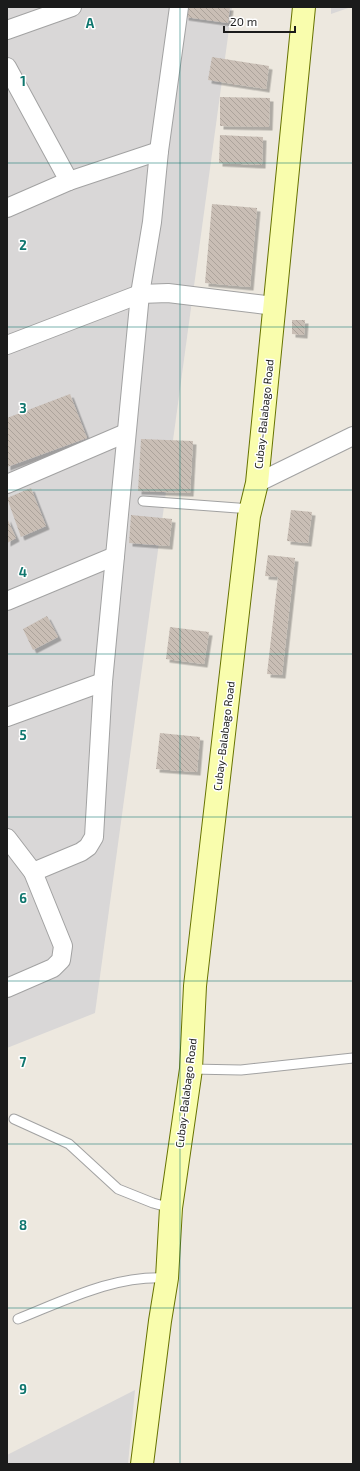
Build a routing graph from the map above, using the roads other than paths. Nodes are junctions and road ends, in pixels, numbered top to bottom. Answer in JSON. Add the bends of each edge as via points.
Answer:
{"nodes":[{"id":1,"x":72,"y":7,"type":"edge"},
{"id":2,"x":179,"y":7,"type":"edge"},
{"id":3,"x":304,"y":7,"type":"edge"},
{"id":4,"x":7,"y":30,"type":"edge"},
{"id":5,"x":7,"y":67,"type":"edge"},
{"id":6,"x":159,"y":151,"type":"junction"},
{"id":7,"x":70,"y":181,"type":"junction"},
{"id":8,"x":7,"y":208,"type":"edge"},
{"id":9,"x":140,"y":294,"type":"junction"},
{"id":10,"x":274,"y":306,"type":"junction"},
{"id":11,"x":7,"y":345,"type":"edge"},
{"id":12,"x":126,"y":433,"type":"junction"},
{"id":13,"x":353,"y":436,"type":"edge"},
{"id":14,"x":257,"y":483,"type":"junction"},
{"id":15,"x":7,"y":484,"type":"edge"},
{"id":16,"x":143,"y":501,"type":"dead end"},
{"id":17,"x":252,"y":509,"type":"junction"},
{"id":18,"x":115,"y":556,"type":"junction"},
{"id":19,"x":7,"y":601,"type":"edge"},
{"id":20,"x":103,"y":682,"type":"junction"},
{"id":21,"x":7,"y":717,"type":"edge"},
{"id":22,"x":7,"y":838,"type":"edge"},
{"id":23,"x":33,"y":872,"type":"junction"},
{"id":24,"x":7,"y":988,"type":"edge"},
{"id":25,"x":353,"y":1058,"type":"edge"},
{"id":26,"x":191,"y":1069,"type":"junction"},
{"id":27,"x":14,"y":1119,"type":"dead end"},
{"id":28,"x":171,"y":1208,"type":"junction"},
{"id":29,"x":167,"y":1278,"type":"junction"},
{"id":30,"x":18,"y":1319,"type":"dead end"},
{"id":31,"x":142,"y":1464,"type":"edge"}],
"edges":[{"from":1,"to":4,"type":"street"},
{"from":2,"to":6,"type":"street"},
{"from":3,"to":10,"type":"main road","name":"Cubay-Balabago Road"},
{"from":5,"to":7,"type":"street"},
{"from":6,"to":7,"type":"street"},
{"from":6,"to":9,"type":"street","via":[[152,222]]},
{"from":7,"to":8,"type":"street"},
{"from":9,"to":10,"type":"street","via":[[168,293]]},
{"from":9,"to":11,"type":"street"},
{"from":9,"to":12,"type":"street"},
{"from":10,"to":14,"type":"main road","name":"Cubay-Balabago Road"},
{"from":12,"to":15,"type":"street"},
{"from":12,"to":18,"type":"street"},
{"from":13,"to":14,"type":"street"},
{"from":14,"to":17,"type":"main road","name":"Cubay-Balabago Road"},
{"from":16,"to":17,"type":"lane"},
{"from":17,"to":26,"type":"main road","name":"Cubay-Balabago Road","via":[[249,516],[195,986]]},
{"from":18,"to":19,"type":"street"},
{"from":18,"to":20,"type":"street"},
{"from":20,"to":21,"type":"street"},
{"from":20,"to":23,"type":"street","via":[[94,837],[88,847],[81,852]]},
{"from":22,"to":23,"type":"street"},
{"from":23,"to":24,"type":"street","via":[[63,946],[61,960],[53,968]]},
{"from":25,"to":26,"type":"lane","via":[[241,1070]]},
{"from":26,"to":28,"type":"main road","name":"Cubay-Balabago Road"},
{"from":27,"to":28,"type":"lane","via":[[69,1144],[118,1189],[153,1204]]},
{"from":28,"to":29,"type":"main road","name":"Cubay-Balabago Road"},
{"from":29,"to":30,"type":"lane","via":[[149,1277],[106,1284]]},
{"from":29,"to":31,"type":"main road","name":"Cubay-Balabago Road"}]}
